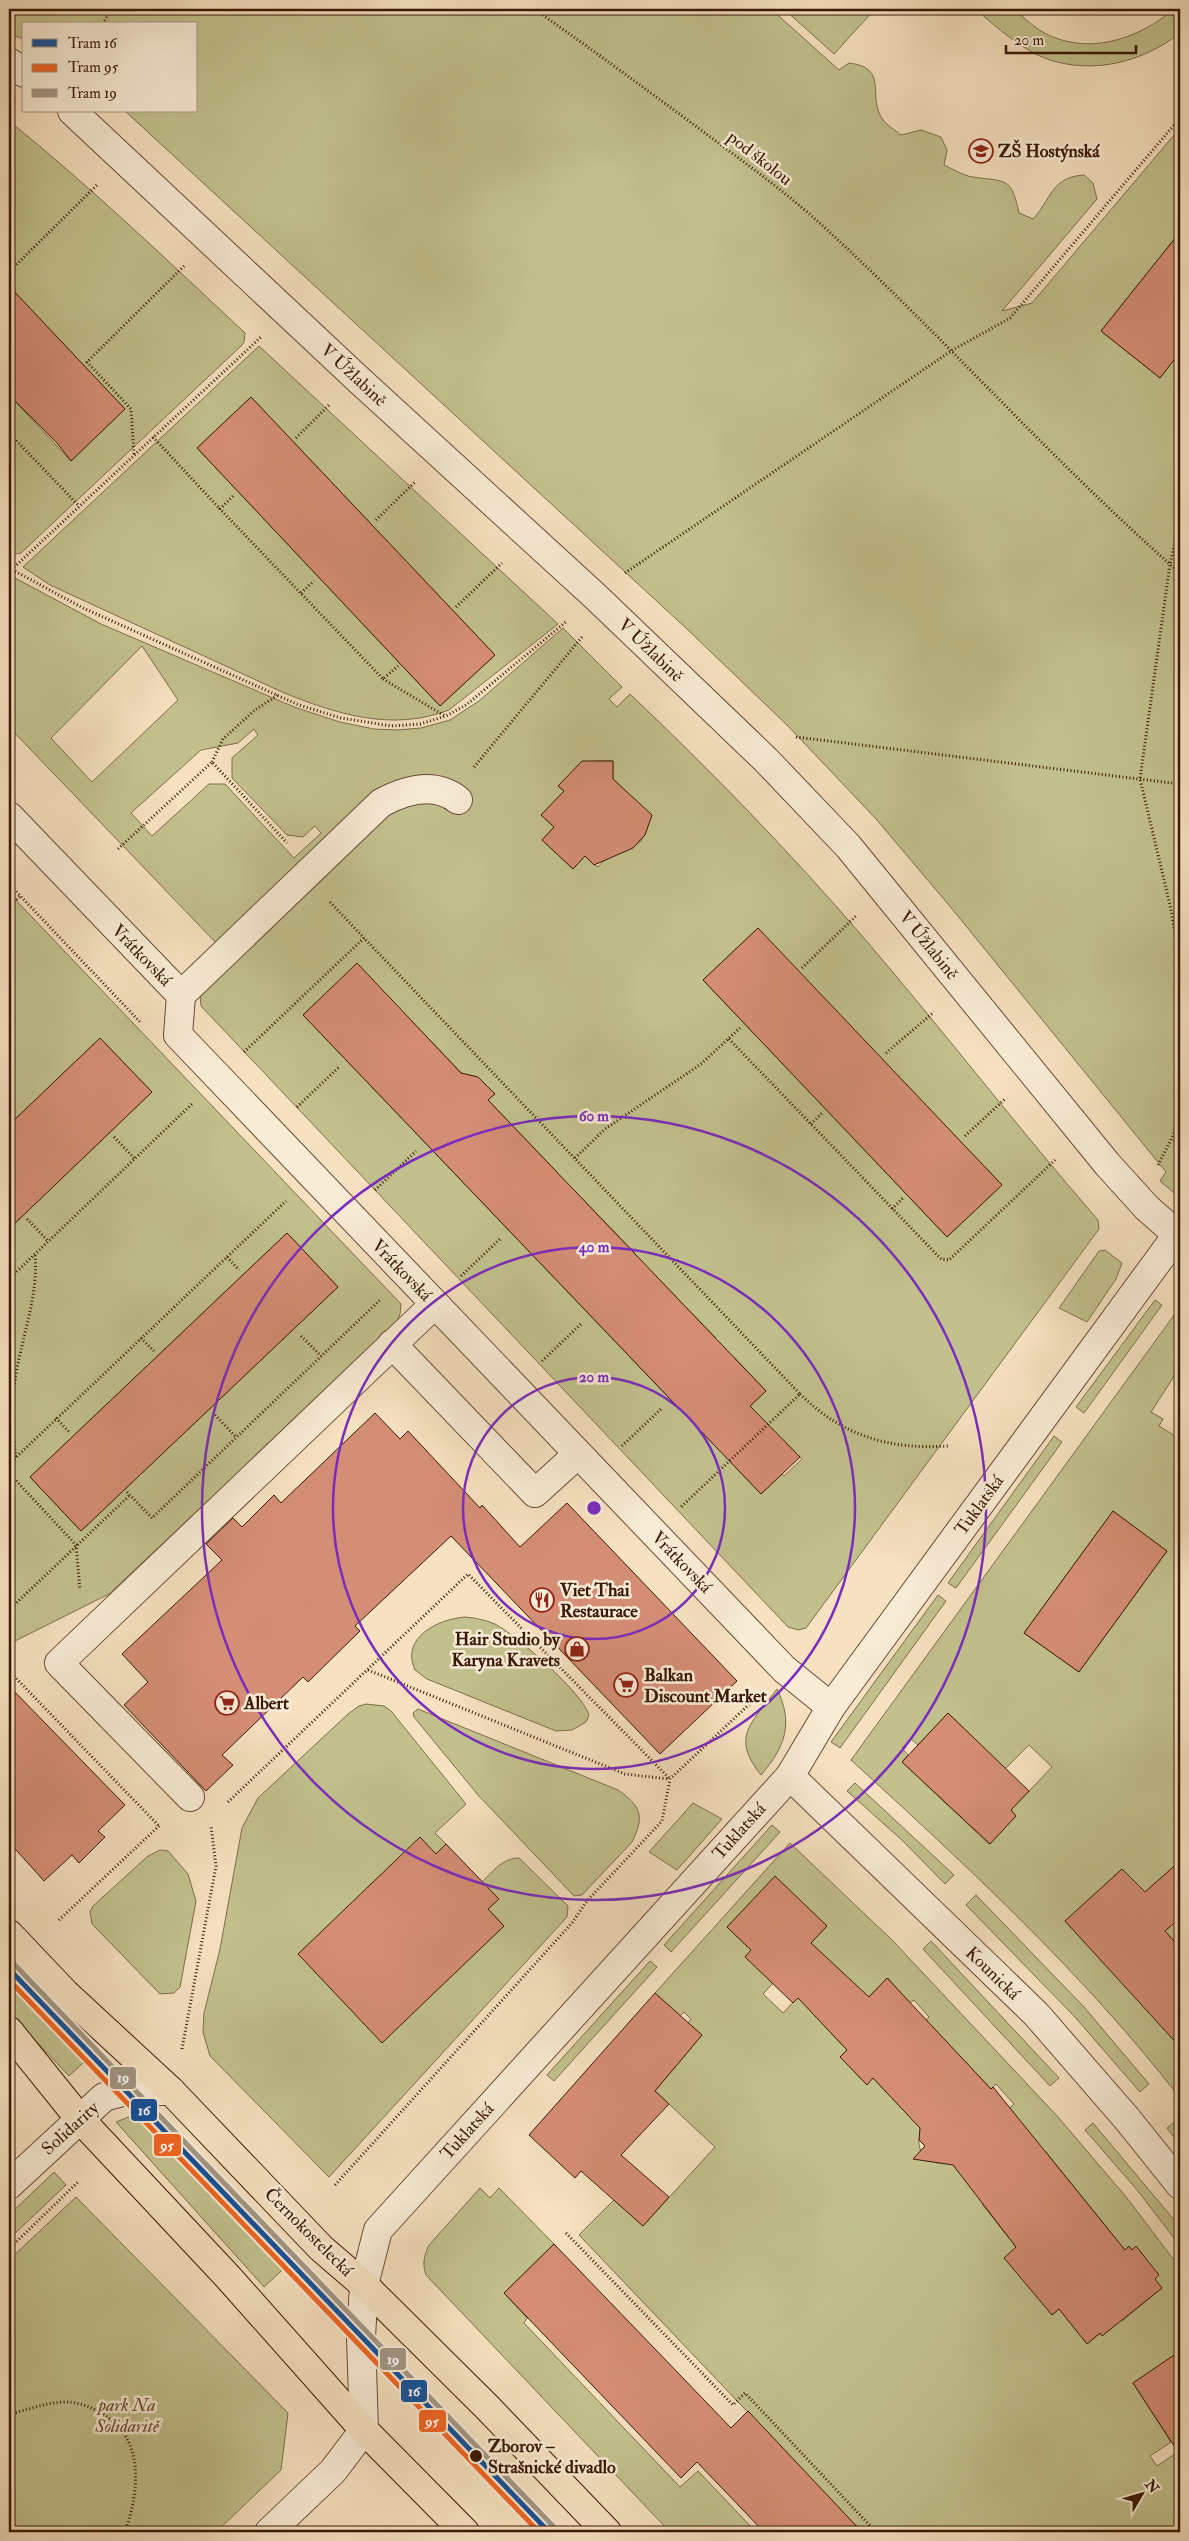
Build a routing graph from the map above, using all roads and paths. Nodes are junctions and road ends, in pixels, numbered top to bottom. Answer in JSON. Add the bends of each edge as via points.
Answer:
{"nodes":[{"id":1,"x":111,"y":9,"type":"edge"},
{"id":2,"x":534,"y":9,"type":"edge"},
{"id":3,"x":104,"y":22,"type":"edge"},
{"id":4,"x":9,"y":62,"type":"edge"},
{"id":5,"x":22,"y":72,"type":"edge"},
{"id":6,"x":73,"y":112,"type":"edge"},
{"id":7,"x":1180,"y":118,"type":"edge"},
{"id":8,"x":98,"y":185,"type":"dead end"},
{"id":9,"x":185,"y":266,"type":"dead end"},
{"id":10,"x":9,"y":272,"type":"edge"},
{"id":11,"x":261,"y":337,"type":"dead end"},
{"id":12,"x":951,"y":351,"type":"junction"},
{"id":13,"x":331,"y":403,"type":"dead end"},
{"id":14,"x":9,"y":433,"type":"edge"},
{"id":15,"x":153,"y":438,"type":"junction"},
{"id":16,"x":296,"y":438,"type":"dead end"},
{"id":17,"x":134,"y":455,"type":"junction"},
{"id":18,"x":415,"y":482,"type":"dead end"},
{"id":19,"x":233,"y":496,"type":"dead end"},
{"id":20,"x":79,"y":506,"type":"junction"},
{"id":21,"x":220,"y":509,"type":"junction"},
{"id":22,"x":376,"y":520,"type":"dead end"},
{"id":23,"x":1180,"y":521,"type":"edge"},
{"id":24,"x":502,"y":562,"type":"dead end"},
{"id":25,"x":1170,"y":564,"type":"junction"},
{"id":26,"x":9,"y":570,"type":"edge"},
{"id":27,"x":1180,"y":573,"type":"edge"},
{"id":28,"x":620,"y":576,"type":"dead end"},
{"id":29,"x":314,"y":581,"type":"dead end"},
{"id":30,"x":301,"y":593,"type":"junction"},
{"id":31,"x":456,"y":607,"type":"dead end"},
{"id":32,"x":573,"y":616,"type":"dead end"},
{"id":33,"x":582,"y":637,"type":"dead end"},
{"id":34,"x":398,"y":666,"type":"dead end"},
{"id":35,"x":383,"y":679,"type":"junction"},
{"id":36,"x":278,"y":695,"type":"junction"},
{"id":37,"x":446,"y":716,"type":"junction"},
{"id":38,"x":796,"y":743,"type":"dead end"},
{"id":39,"x":212,"y":762,"type":"junction"},
{"id":40,"x":1140,"y":779,"type":"junction"},
{"id":41,"x":1180,"y":784,"type":"edge"},
{"id":42,"x":455,"y":797,"type":"joint"},
{"id":43,"x":9,"y":816,"type":"edge"},
{"id":44,"x":118,"y":849,"type":"dead end"},
{"id":45,"x":312,"y":869,"type":"junction"},
{"id":46,"x":20,"y":896,"type":"dead end"},
{"id":47,"x":9,"y":907,"type":"edge"},
{"id":48,"x":856,"y":916,"type":"dead end"},
{"id":49,"x":350,"y":923,"type":"dead end"},
{"id":50,"x":364,"y":938,"type":"junction"},
{"id":51,"x":1180,"y":961,"type":"edge"},
{"id":52,"x":802,"y":968,"type":"dead end"},
{"id":53,"x":181,"y":995,"type":"junction"},
{"id":54,"x":934,"y":1012,"type":"dead end"},
{"id":55,"x":740,"y":1028,"type":"dead end"},
{"id":56,"x":729,"y":1039,"type":"junction"},
{"id":57,"x":886,"y":1053,"type":"dead end"},
{"id":58,"x":240,"y":1056,"type":"dead end"},
{"id":59,"x":339,"y":1067,"type":"dead end"},
{"id":60,"x":199,"y":1098,"type":"dead end"},
{"id":61,"x":1006,"y":1098,"type":"dead end"},
{"id":62,"x":293,"y":1111,"type":"dead end"},
{"id":63,"x":822,"y":1113,"type":"dead end"},
{"id":64,"x":1180,"y":1115,"type":"edge"},
{"id":65,"x":811,"y":1124,"type":"junction"},
{"id":66,"x":1179,"y":1124,"type":"edge"},
{"id":67,"x":965,"y":1136,"type":"dead end"},
{"id":68,"x":114,"y":1137,"type":"dead end"},
{"id":69,"x":416,"y":1151,"type":"dead end"},
{"id":70,"x":575,"y":1158,"type":"junction"},
{"id":71,"x":1056,"y":1158,"type":"dead end"},
{"id":72,"x":134,"y":1160,"type":"junction"},
{"id":73,"x":1150,"y":1162,"type":"dead end"},
{"id":74,"x":371,"y":1193,"type":"dead end"},
{"id":75,"x":292,"y":1195,"type":"dead end"},
{"id":76,"x":904,"y":1197,"type":"dead end"},
{"id":77,"x":892,"y":1209,"type":"junction"},
{"id":78,"x":27,"y":1219,"type":"dead end"},
{"id":79,"x":1179,"y":1236,"type":"edge"},
{"id":80,"x":500,"y":1238,"type":"dead end"},
{"id":81,"x":48,"y":1241,"type":"junction"},
{"id":82,"x":35,"y":1254,"type":"junction"},
{"id":83,"x":227,"y":1257,"type":"junction"},
{"id":84,"x":240,"y":1270,"type":"dead end"},
{"id":85,"x":9,"y":1279,"type":"edge"},
{"id":86,"x":455,"y":1282,"type":"dead end"},
{"id":87,"x":388,"y":1292,"type":"dead end"},
{"id":88,"x":435,"y":1304,"type":"junction"},
{"id":89,"x":581,"y":1324,"type":"dead end"},
{"id":90,"x":301,"y":1336,"type":"dead end"},
{"id":91,"x":141,"y":1338,"type":"junction"},
{"id":92,"x":392,"y":1344,"type":"junction"},
{"id":93,"x":154,"y":1351,"type":"dead end"},
{"id":94,"x":321,"y":1356,"type":"junction"},
{"id":95,"x":536,"y":1367,"type":"dead end"},
{"id":96,"x":800,"y":1394,"type":"junction"},
{"id":97,"x":662,"y":1408,"type":"dead end"},
{"id":98,"x":216,"y":1415,"type":"dead end"},
{"id":99,"x":56,"y":1418,"type":"junction"},
{"id":100,"x":9,"y":1420,"type":"edge"},
{"id":101,"x":11,"y":1425,"type":"junction"},
{"id":102,"x":70,"y":1433,"type":"dead end"},
{"id":103,"x":236,"y":1438,"type":"junction"},
{"id":104,"x":948,"y":1446,"type":"dead end"},
{"id":105,"x":616,"y":1452,"type":"dead end"},
{"id":106,"x":578,"y":1454,"type":"junction"},
{"id":107,"x":16,"y":1457,"type":"junction"},
{"id":108,"x":9,"y":1464,"type":"edge"},
{"id":109,"x":9,"y":1473,"type":"edge"},
{"id":110,"x":675,"y":1512,"type":"dead end"},
{"id":111,"x":76,"y":1545,"type":"junction"},
{"id":112,"x":9,"y":1610,"type":"edge"},
{"id":113,"x":83,"y":1640,"type":"junction"},
{"id":114,"x":784,"y":1669,"type":"junction"},
{"id":115,"x":368,"y":1670,"type":"junction"},
{"id":116,"x":9,"y":1671,"type":"edge"},
{"id":117,"x":831,"y":1707,"type":"junction"},
{"id":118,"x":790,"y":1776,"type":"junction"},
{"id":119,"x":670,"y":1780,"type":"junction"},
{"id":120,"x":190,"y":1797,"type":"joint"},
{"id":121,"x":225,"y":1805,"type":"dead end"},
{"id":122,"x":210,"y":1818,"type":"dead end"},
{"id":123,"x":159,"y":1826,"type":"junction"},
{"id":124,"x":59,"y":1920,"type":"dead end"},
{"id":125,"x":9,"y":1934,"type":"edge"},
{"id":126,"x":9,"y":2031,"type":"edge"},
{"id":127,"x":182,"y":2049,"type":"dead end"},
{"id":128,"x":171,"y":2091,"type":"junction"},
{"id":129,"x":79,"y":2118,"type":"junction"},
{"id":130,"x":79,"y":2181,"type":"dead end"},
{"id":131,"x":9,"y":2185,"type":"edge"},
{"id":132,"x":335,"y":2185,"type":"dead end"},
{"id":133,"x":1180,"y":2185,"type":"edge"},
{"id":134,"x":566,"y":2233,"type":"dead end"},
{"id":135,"x":9,"y":2249,"type":"edge"},
{"id":136,"x":364,"y":2286,"type":"junction"},
{"id":137,"x":9,"y":2414,"type":"edge"},
{"id":138,"x":364,"y":2430,"type":"junction"},
{"id":139,"x":125,"y":2532,"type":"edge"},
{"id":140,"x":269,"y":2532,"type":"edge"},
{"id":141,"x":465,"y":2532,"type":"edge"},
{"id":142,"x":607,"y":2532,"type":"edge"},
{"id":143,"x":876,"y":2532,"type":"edge"}],
"edges":[{"from":1,"to":3,"type":"path"},
{"from":2,"to":12,"type":"path","name":"pod školou","via":[[765,178],[823,227]]},
{"from":4,"to":5,"type":"street"},
{"from":6,"to":79,"type":"street","name":"V Úžlabině","via":[[596,597],[766,760],[848,846],[1108,1165],[1147,1208]]},
{"from":7,"to":12,"type":"path","via":[[1010,318]]},
{"from":8,"to":10,"type":"path"},
{"from":9,"to":17,"type":"path","via":[[87,362],[131,409]]},
{"from":11,"to":15,"type":"path"},
{"from":12,"to":25,"type":"path","name":"pod školou","via":[[1076,478]]},
{"from":12,"to":28,"type":"path"},
{"from":13,"to":16,"type":"path"},
{"from":14,"to":20,"type":"path"},
{"from":15,"to":17,"type":"path"},
{"from":15,"to":21,"type":"path"},
{"from":17,"to":20,"type":"path"},
{"from":18,"to":22,"type":"path"},
{"from":19,"to":21,"type":"path"},
{"from":20,"to":26,"type":"path"},
{"from":21,"to":30,"type":"path"},
{"from":23,"to":25,"type":"path"},
{"from":24,"to":31,"type":"path"},
{"from":25,"to":27,"type":"path","name":"pod školou"},
{"from":25,"to":40,"type":"path"},
{"from":26,"to":36,"type":"path","via":[[83,608]]},
{"from":29,"to":30,"type":"path"},
{"from":30,"to":35,"type":"path"},
{"from":32,"to":37,"type":"path","via":[[466,705]]},
{"from":33,"to":42,"type":"path"},
{"from":34,"to":35,"type":"path"},
{"from":35,"to":37,"type":"path"},
{"from":36,"to":37,"type":"path","via":[[299,705],[370,724],[420,724]]},
{"from":36,"to":39,"type":"path","via":[[255,710],[223,739]]},
{"from":38,"to":40,"type":"path","via":[[789,736]]},
{"from":39,"to":44,"type":"path"},
{"from":39,"to":45,"type":"path"},
{"from":40,"to":41,"type":"path"},
{"from":40,"to":51,"type":"path"},
{"from":42,"to":45,"type":"street","via":[[416,789],[400,793],[381,803]]},
{"from":43,"to":53,"type":"street","name":"Vrátkovská"},
{"from":45,"to":53,"type":"street"},
{"from":46,"to":47,"type":"path"},
{"from":48,"to":52,"type":"path"},
{"from":49,"to":50,"type":"path"},
{"from":50,"to":58,"type":"path"},
{"from":50,"to":70,"type":"path"},
{"from":53,"to":88,"type":"street","name":"Vrátkovská","via":[[178,1035]]},
{"from":54,"to":57,"type":"path"},
{"from":55,"to":56,"type":"path"},
{"from":56,"to":65,"type":"path"},
{"from":56,"to":70,"type":"path","via":[[702,1064],[605,1129]]},
{"from":59,"to":62,"type":"path"},
{"from":60,"to":72,"type":"path"},
{"from":61,"to":67,"type":"path"},
{"from":63,"to":65,"type":"path"},
{"from":64,"to":66,"type":"path"},
{"from":65,"to":77,"type":"path"},
{"from":66,"to":73,"type":"path","via":[[1156,1169]]},
{"from":68,"to":72,"type":"path"},
{"from":69,"to":74,"type":"path"},
{"from":70,"to":96,"type":"path"},
{"from":71,"to":77,"type":"path","via":[[949,1260],[941,1259]]},
{"from":72,"to":81,"type":"path"},
{"from":75,"to":83,"type":"path"},
{"from":76,"to":77,"type":"path"},
{"from":78,"to":81,"type":"path"},
{"from":79,"to":117,"type":"street","name":"Tuklatská"},
{"from":80,"to":86,"type":"path"},
{"from":81,"to":82,"type":"path"},
{"from":82,"to":85,"type":"path"},
{"from":82,"to":101,"type":"path","via":[[37,1276],[14,1387]]},
{"from":83,"to":84,"type":"path"},
{"from":83,"to":91,"type":"path"},
{"from":87,"to":94,"type":"path"},
{"from":88,"to":92,"type":"street"},
{"from":88,"to":106,"type":"street","name":"Vrátkovská"},
{"from":89,"to":95,"type":"path"},
{"from":90,"to":94,"type":"path"},
{"from":91,"to":93,"type":"path"},
{"from":91,"to":99,"type":"path"},
{"from":92,"to":106,"type":"street","via":[[536,1493]]},
{"from":92,"to":113,"type":"street"},
{"from":94,"to":103,"type":"path"},
{"from":96,"to":104,"type":"path","via":[[835,1423],[881,1442],[903,1447]]},
{"from":96,"to":110,"type":"path"},
{"from":97,"to":105,"type":"path"},
{"from":98,"to":103,"type":"path"},
{"from":99,"to":102,"type":"path"},
{"from":99,"to":107,"type":"path"},
{"from":100,"to":101,"type":"path"},
{"from":101,"to":107,"type":"path"},
{"from":103,"to":111,"type":"path","via":[[152,1518],[128,1494]]},
{"from":106,"to":114,"type":"street","name":"Vrátkovská"},
{"from":107,"to":108,"type":"path"},
{"from":109,"to":111,"type":"path"},
{"from":111,"to":112,"type":"path"},
{"from":111,"to":113,"type":"path"},
{"from":113,"to":120,"type":"street","via":[[59,1662]]},
{"from":114,"to":117,"type":"street","name":"Vrátkovská"},
{"from":114,"to":119,"type":"path"},
{"from":115,"to":119,"type":"path","via":[[625,1774]]},
{"from":115,"to":119,"type":"path","via":[[468,1574]]},
{"from":115,"to":121,"type":"path"},
{"from":116,"to":123,"type":"path"},
{"from":117,"to":118,"type":"street","name":"Tuklatská"},
{"from":118,"to":133,"type":"street","name":"Kounická","via":[[1036,2014]]},
{"from":118,"to":136,"type":"street","name":"Tuklatská","via":[[378,2230]]},
{"from":119,"to":132,"type":"path","via":[[662,1821]]},
{"from":120,"to":123,"type":"path"},
{"from":122,"to":127,"type":"path","via":[[216,1866]]},
{"from":123,"to":124,"type":"path"},
{"from":125,"to":128,"type":"main road","name":"Černokostelecká","via":[[65,1993]]},
{"from":126,"to":129,"type":"main road"},
{"from":128,"to":129,"type":"street","name":"Solidarity","via":[[135,2090],[104,2097]]},
{"from":128,"to":136,"type":"main road","name":"Černokostelecká","via":[[321,2248]]},
{"from":129,"to":131,"type":"street","name":"Solidarity"},
{"from":129,"to":138,"type":"main road","via":[[228,2277]]},
{"from":130,"to":135,"type":"path"},
{"from":134,"to":143,"type":"path","via":[[733,2405],[745,2393]]},
{"from":136,"to":138,"type":"street","name":"Tuklatská","via":[[361,2337]]},
{"from":136,"to":142,"type":"main road","name":"Černokostelecká"},
{"from":137,"to":139,"type":"path","via":[[69,2402],[99,2412],[118,2426],[127,2438],[136,2467],[136,2486]]},
{"from":138,"to":140,"type":"street","via":[[333,2472]]},
{"from":138,"to":141,"type":"main road"}]}
